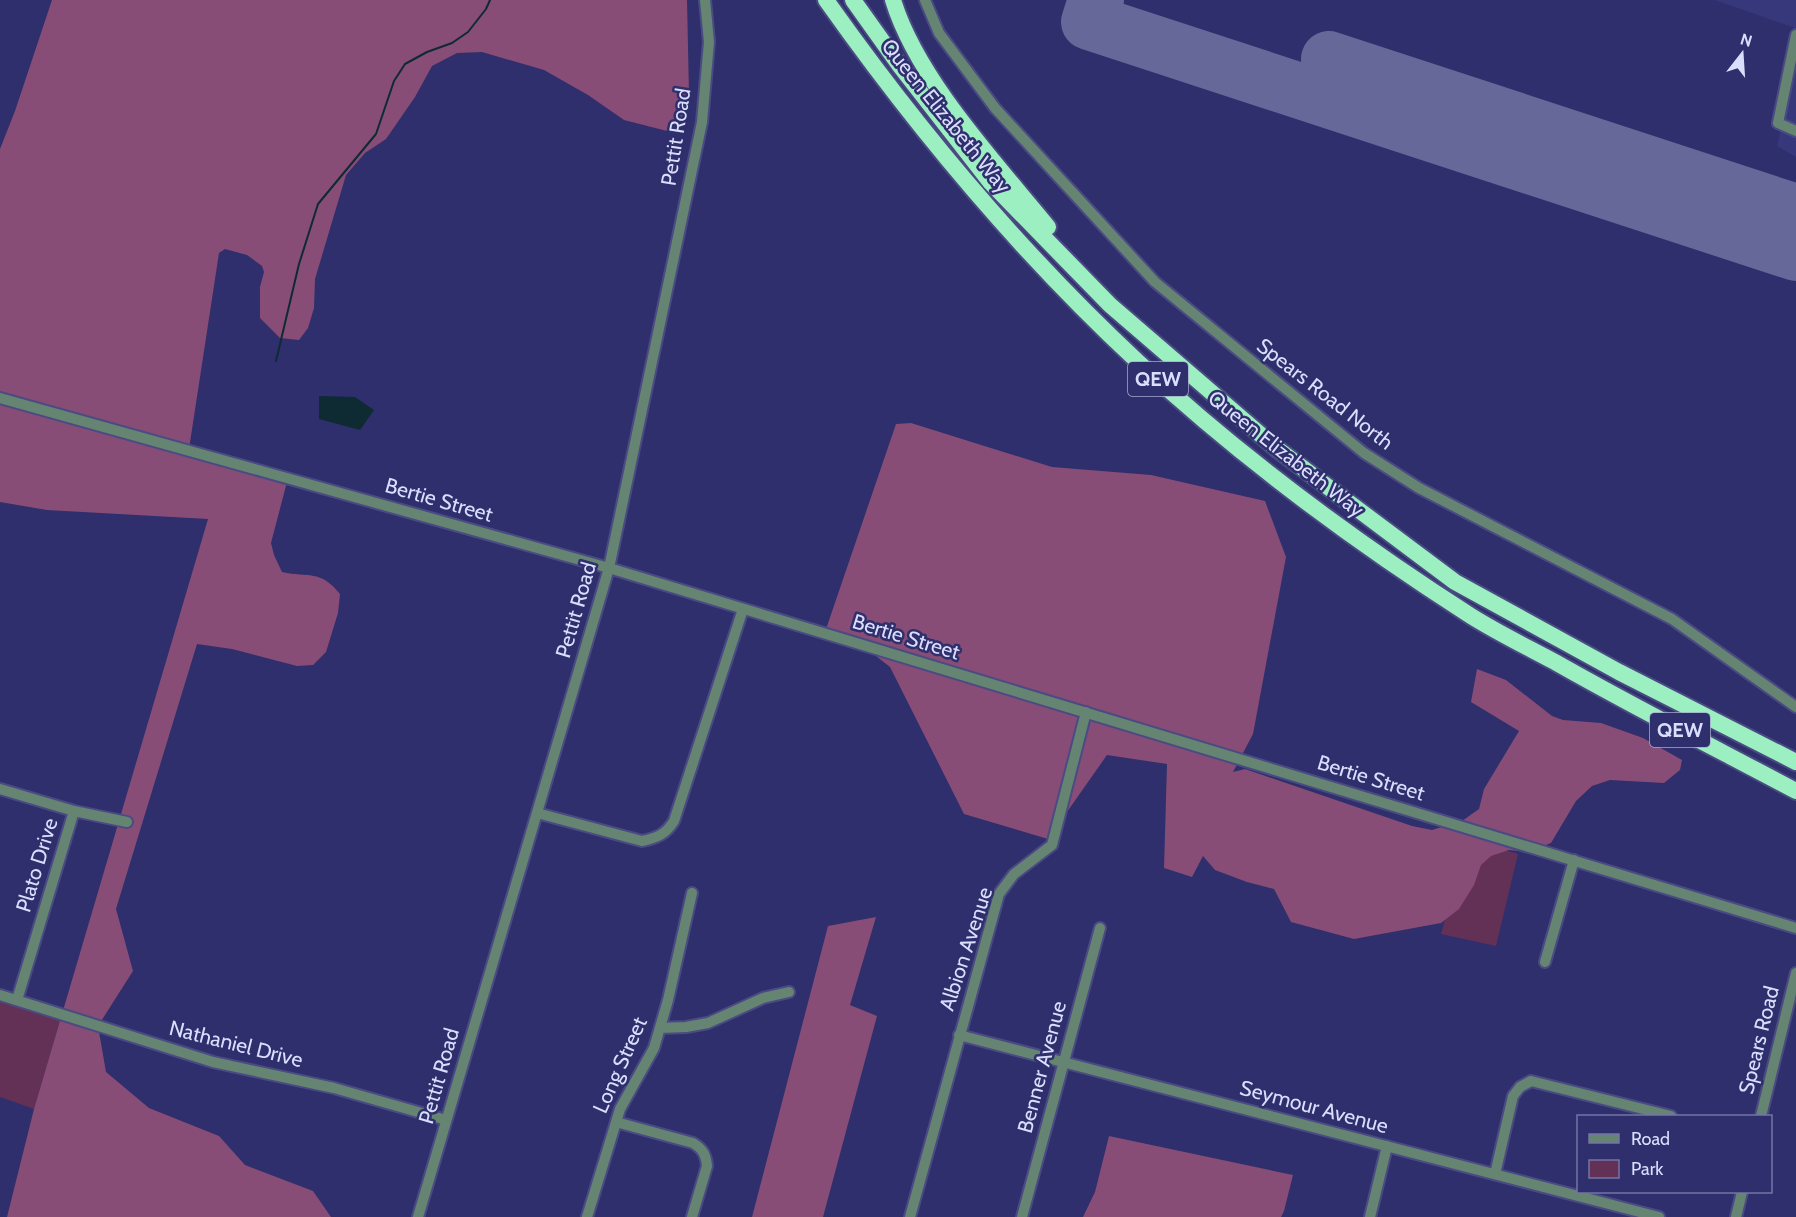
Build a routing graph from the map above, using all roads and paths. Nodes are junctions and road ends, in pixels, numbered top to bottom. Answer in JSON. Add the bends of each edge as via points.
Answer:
{"nodes":[{"id":1,"x":705,"y":0,"type":"edge"},
{"id":2,"x":853,"y":0,"type":"edge"},
{"id":3,"x":893,"y":0,"type":"edge"},
{"id":4,"x":925,"y":0,"type":"edge"},
{"id":5,"x":827,"y":1,"type":"edge"},
{"id":6,"x":1796,"y":36,"type":"edge"},
{"id":7,"x":1796,"y":130,"type":"edge"},
{"id":8,"x":1110,"y":305,"type":"junction"},
{"id":9,"x":0,"y":398,"type":"edge"},
{"id":10,"x":609,"y":568,"type":"junction"},
{"id":11,"x":743,"y":609,"type":"junction"},
{"id":12,"x":1796,"y":707,"type":"edge"},
{"id":13,"x":1086,"y":712,"type":"junction"},
{"id":14,"x":1796,"y":762,"type":"edge"},
{"id":15,"x":0,"y":789,"type":"edge"},
{"id":16,"x":1796,"y":791,"type":"edge"},
{"id":17,"x":74,"y":811,"type":"junction"},
{"id":18,"x":537,"y":813,"type":"junction"},
{"id":19,"x":127,"y":822,"type":"dead end"},
{"id":20,"x":1574,"y":860,"type":"junction"},
{"id":21,"x":692,"y":893,"type":"dead end"},
{"id":22,"x":1796,"y":927,"type":"edge"},
{"id":23,"x":1100,"y":928,"type":"dead end"},
{"id":24,"x":1545,"y":962,"type":"dead end"},
{"id":25,"x":1796,"y":972,"type":"edge"},
{"id":26,"x":789,"y":992,"type":"dead end"},
{"id":27,"x":0,"y":995,"type":"edge"},
{"id":28,"x":17,"y":1000,"type":"junction"},
{"id":29,"x":660,"y":1028,"type":"junction"},
{"id":30,"x":959,"y":1035,"type":"junction"},
{"id":31,"x":1064,"y":1062,"type":"junction"},
{"id":32,"x":1667,"y":1115,"type":"edge"},
{"id":33,"x":1761,"y":1115,"type":"edge"},
{"id":34,"x":446,"y":1120,"type":"junction"},
{"id":35,"x":616,"y":1122,"type":"junction"},
{"id":36,"x":1387,"y":1146,"type":"junction"},
{"id":37,"x":1495,"y":1174,"type":"junction"},
{"id":38,"x":1742,"y":1193,"type":"edge"},
{"id":39,"x":418,"y":1217,"type":"edge"},
{"id":40,"x":587,"y":1217,"type":"edge"},
{"id":41,"x":692,"y":1217,"type":"edge"},
{"id":42,"x":910,"y":1217,"type":"edge"},
{"id":43,"x":1023,"y":1217,"type":"edge"},
{"id":44,"x":1370,"y":1217,"type":"edge"},
{"id":45,"x":1659,"y":1217,"type":"edge"},
{"id":46,"x":1736,"y":1217,"type":"edge"}],
"edges":[{"from":1,"to":10,"type":"street","name":"Pettit Road","via":[[709,42],[702,122]]},
{"from":2,"to":8,"type":"highway","name":"Queen Elizabeth Way","number":"QEW","via":[[991,183]]},
{"from":3,"to":8,"type":"highway","via":[[899,21],[956,113]]},
{"from":4,"to":12,"type":"street","name":"Spears Road North","via":[[939,33],[995,108],[1155,282],[1364,453],[1419,488],[1671,619]]},
{"from":5,"to":16,"type":"highway","name":"Queen Elizabeth Way","number":"QEW","via":[[942,153],[1037,261],[1137,361],[1245,454],[1473,617]]},
{"from":6,"to":7,"type":"street","via":[[1778,123]]},
{"from":8,"to":14,"type":"highway","name":"Queen Elizabeth Way","number":"QEW","via":[[1276,448],[1455,582],[1619,672]]},
{"from":9,"to":10,"type":"street","name":"Bertie Street"},
{"from":10,"to":11,"type":"street","name":"Bertie Street"},
{"from":10,"to":18,"type":"street","name":"Pettit Road"},
{"from":11,"to":13,"type":"street","name":"Bertie Street"},
{"from":11,"to":18,"type":"street","via":[[668,830],[657,838],[642,841]]},
{"from":13,"to":20,"type":"street","name":"Bertie Street"},
{"from":13,"to":30,"type":"street","name":"Albion Avenue","via":[[1053,845],[1014,874],[999,894]]},
{"from":15,"to":17,"type":"street"},
{"from":17,"to":19,"type":"street"},
{"from":17,"to":28,"type":"street","name":"Plato Drive"},
{"from":18,"to":34,"type":"street","name":"Pettit Road"},
{"from":20,"to":22,"type":"street","name":"Bertie Street"},
{"from":20,"to":24,"type":"street"},
{"from":21,"to":29,"type":"street","name":"Long Street"},
{"from":23,"to":31,"type":"street","name":"Benner Avenue"},
{"from":25,"to":33,"type":"street","name":"Spears Road"},
{"from":26,"to":29,"type":"street","via":[[763,998],[708,1023]]},
{"from":27,"to":28,"type":"street","name":"Nathaniel Drive"},
{"from":28,"to":34,"type":"street","name":"Nathaniel Drive","via":[[213,1062],[334,1088]]},
{"from":29,"to":35,"type":"street","name":"Long Street","via":[[654,1048]]},
{"from":30,"to":31,"type":"street","name":"Seymour Avenue"},
{"from":30,"to":42,"type":"street","name":"Albion Avenue"},
{"from":31,"to":36,"type":"street","name":"Seymour Avenue"},
{"from":31,"to":43,"type":"street","name":"Benner Avenue"},
{"from":32,"to":37,"type":"street","via":[[1531,1081],[1513,1096]]},
{"from":34,"to":39,"type":"street","name":"Pettit Road"},
{"from":35,"to":40,"type":"street","name":"Long Street"},
{"from":35,"to":41,"type":"street","via":[[693,1143],[702,1150],[707,1166]]},
{"from":36,"to":37,"type":"street","name":"Seymour Avenue"},
{"from":36,"to":44,"type":"street"},
{"from":37,"to":45,"type":"street","name":"Seymour Avenue"},
{"from":38,"to":46,"type":"street"}]}
